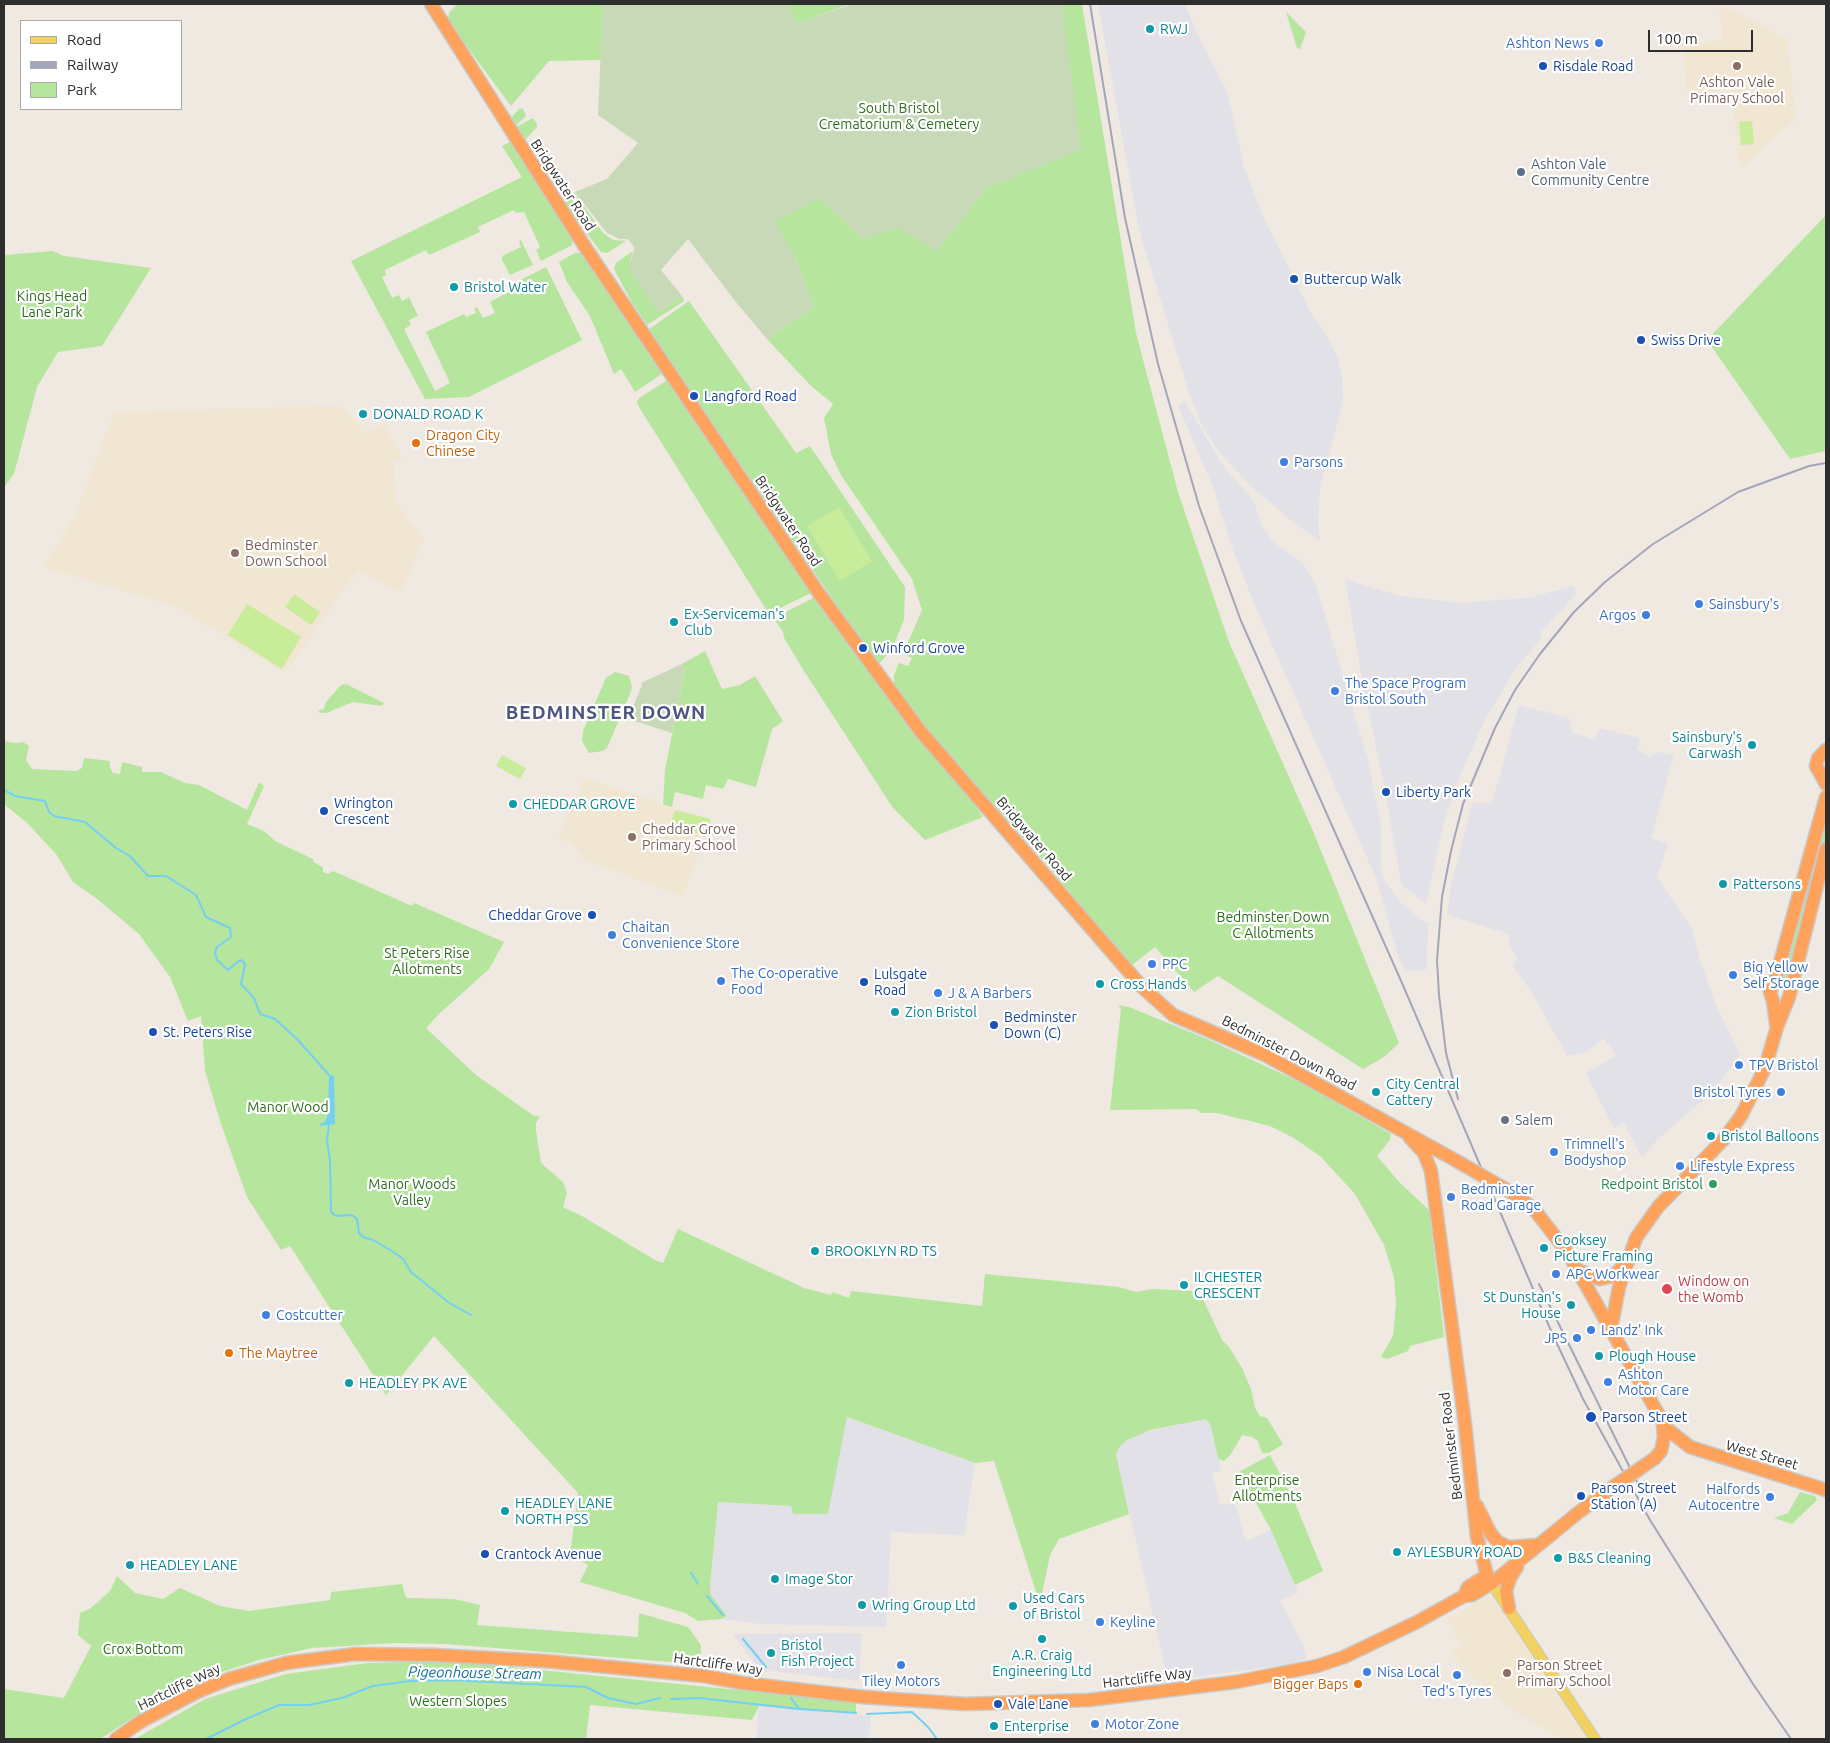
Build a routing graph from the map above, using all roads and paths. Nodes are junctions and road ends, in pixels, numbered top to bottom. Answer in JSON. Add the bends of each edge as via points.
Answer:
{"nodes":[{"id":1,"x":431,"y":4,"type":"edge"},
{"id":2,"x":1825,"y":752,"type":"edge"},
{"id":3,"x":1825,"y":779,"type":"edge"},
{"id":4,"x":1826,"y":796,"type":"edge"},
{"id":5,"x":1826,"y":849,"type":"edge"},
{"id":6,"x":1783,"y":998,"type":"junction"},
{"id":7,"x":1173,"y":1015,"type":"joint"},
{"id":8,"x":1400,"y":1128,"type":"junction"},
{"id":9,"x":1455,"y":1160,"type":"junction"},
{"id":10,"x":1431,"y":1171,"type":"junction"},
{"id":11,"x":1627,"y":1263,"type":"junction"},
{"id":12,"x":1580,"y":1272,"type":"junction"},
{"id":13,"x":1611,"y":1328,"type":"junction"},
{"id":14,"x":1662,"y":1425,"type":"junction"},
{"id":15,"x":1690,"y":1447,"type":"junction"},
{"id":16,"x":1661,"y":1451,"type":"junction"},
{"id":17,"x":1826,"y":1490,"type":"edge"},
{"id":18,"x":1473,"y":1497,"type":"junction"},
{"id":19,"x":1477,"y":1537,"type":"junction"},
{"id":20,"x":1494,"y":1539,"type":"junction"},
{"id":21,"x":1537,"y":1545,"type":"junction"},
{"id":22,"x":1523,"y":1558,"type":"junction"},
{"id":23,"x":1489,"y":1579,"type":"junction"},
{"id":24,"x":1509,"y":1608,"type":"junction"},
{"id":25,"x":116,"y":1739,"type":"edge"},
{"id":26,"x":1595,"y":1739,"type":"edge"}],
"edges":[{"from":1,"to":7,"type":"highway","name":"Bridgwater Road","via":[[593,258],[818,592],[921,732],[1142,987]]},
{"from":2,"to":3,"type":"highway","via":[[1816,763]]},
{"from":4,"to":6,"type":"highway","via":[[1774,984],[1783,984]]},
{"from":5,"to":6,"type":"highway"},
{"from":6,"to":11,"type":"highway","via":[[1764,1068],[1741,1116],[1724,1139],[1658,1207],[1636,1238]]},
{"from":7,"to":8,"type":"highway","name":"Bedminster Down Road","via":[[1266,1055]]},
{"from":8,"to":9,"type":"highway","name":"Bedminster Down Road"},
{"from":8,"to":10,"type":"highway","name":"Bedminster Road","via":[[1424,1153]]},
{"from":9,"to":10,"type":"highway","via":[[1434,1160]]},
{"from":9,"to":12,"type":"highway","name":"Bedminster Down Road","bridge":true,"via":[[1533,1208]]},
{"from":10,"to":18,"type":"highway","name":"Bedminster Road"},
{"from":11,"to":12,"type":"highway","via":[[1609,1277],[1597,1278]]},
{"from":11,"to":13,"type":"highway"},
{"from":12,"to":13,"type":"highway","name":"Bedminster Down Road"},
{"from":13,"to":14,"type":"highway","name":"Bedminster Down Road"},
{"from":14,"to":15,"type":"highway","name":"West Street"},
{"from":14,"to":16,"type":"highway"},
{"from":15,"to":16,"type":"highway","name":"West Street"},
{"from":15,"to":17,"type":"highway","name":"West Street"},
{"from":16,"to":21,"type":"highway","bridge":true},
{"from":18,"to":19,"type":"highway","name":"Bedminster Road"},
{"from":18,"to":20,"type":"highway"},
{"from":19,"to":20,"type":"highway"},
{"from":19,"to":23,"type":"highway","name":"Bedminster Road"},
{"from":20,"to":21,"type":"highway","via":[[1509,1547]]},
{"from":21,"to":22,"type":"highway"},
{"from":22,"to":23,"type":"highway"},
{"from":22,"to":24,"type":"highway","via":[[1507,1585],[1505,1596]]},
{"from":23,"to":24,"type":"main road","name":"Bedminster Road"},
{"from":23,"to":25,"type":"highway","name":"Hartcliffe Way","via":[[1468,1587],[1464,1596],[1367,1647],[1330,1662],[1236,1682],[1089,1700],[965,1704],[863,1697],[704,1676],[545,1661],[434,1654],[356,1654],[286,1663],[229,1679],[140,1722]]},
{"from":24,"to":26,"type":"main road","name":"Bedminster Road"}]}
